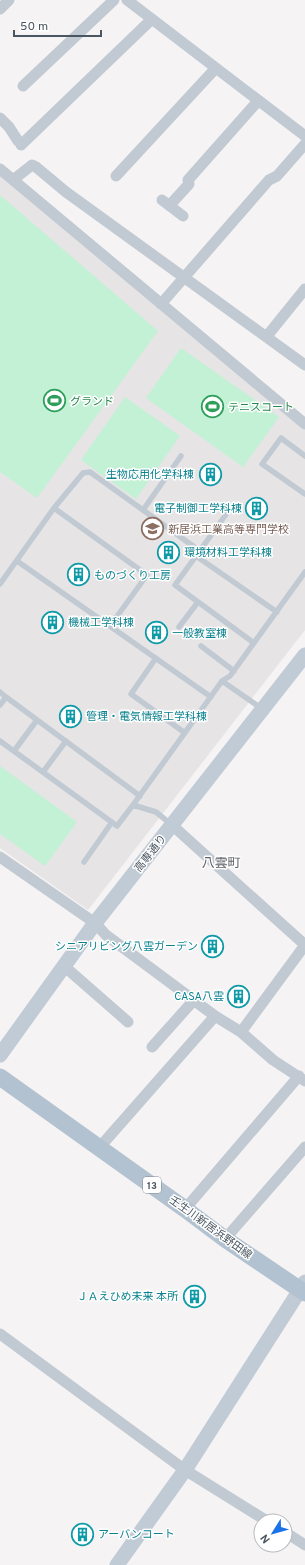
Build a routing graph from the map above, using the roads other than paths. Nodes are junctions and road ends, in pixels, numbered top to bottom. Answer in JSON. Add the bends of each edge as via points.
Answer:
{"nodes":[{"id":1,"x":9,"y":0,"type":"edge"},
{"id":2,"x":114,"y":0,"type":"edge"},
{"id":3,"x":134,"y":2,"type":"edge"},
{"id":4,"x":0,"y":8,"type":"edge"},
{"id":5,"x":152,"y":19,"type":"junction"},
{"id":6,"x":215,"y":69,"type":"junction"},
{"id":7,"x":23,"y":86,"type":"dead end"},
{"id":8,"x":258,"y":101,"type":"junction"},
{"id":9,"x":0,"y":118,"type":"edge"},
{"id":10,"x":305,"y":136,"type":"edge"},
{"id":11,"x":305,"y":144,"type":"edge"},
{"id":12,"x":0,"y":168,"type":"edge"},
{"id":13,"x":116,"y":176,"type":"dead end"},
{"id":14,"x":13,"y":180,"type":"junction"},
{"id":15,"x":183,"y":216,"type":"dead end"},
{"id":16,"x":183,"y":278,"type":"junction"},
{"id":17,"x":305,"y":289,"type":"edge"},
{"id":18,"x":161,"y":304,"type":"junction"},
{"id":19,"x":267,"y":336,"type":"junction"},
{"id":20,"x":305,"y":365,"type":"edge"},
{"id":21,"x":305,"y":424,"type":"edge"},
{"id":22,"x":181,"y":456,"type":"dead end"},
{"id":23,"x":305,"y":456,"type":"edge"},
{"id":24,"x":305,"y":494,"type":"edge"},
{"id":25,"x":54,"y":508,"type":"junction"},
{"id":26,"x":143,"y":510,"type":"junction"},
{"id":27,"x":227,"y":513,"type":"dead end"},
{"id":28,"x":198,"y":553,"type":"junction"},
{"id":29,"x":17,"y":561,"type":"junction"},
{"id":30,"x":305,"y":572,"type":"edge"},
{"id":31,"x":0,"y":584,"type":"edge"},
{"id":32,"x":198,"y":602,"type":"junction"},
{"id":33,"x":277,"y":612,"type":"junction"},
{"id":34,"x":110,"y":626,"type":"junction"},
{"id":35,"x":179,"y":627,"type":"dead end"},
{"id":36,"x":254,"y":643,"type":"junction"},
{"id":37,"x":202,"y":646,"type":"dead end"},
{"id":38,"x":305,"y":655,"type":"edge"},
{"id":39,"x":156,"y":658,"type":"junction"},
{"id":40,"x":234,"y":671,"type":"junction"},
{"id":41,"x":222,"y":681,"type":"junction"},
{"id":42,"x":0,"y":692,"type":"edge"},
{"id":43,"x":6,"y":697,"type":"junction"},
{"id":44,"x":211,"y":697,"type":"junction"},
{"id":45,"x":0,"y":705,"type":"edge"},
{"id":46,"x":263,"y":710,"type":"junction"},
{"id":47,"x":37,"y":720,"type":"junction"},
{"id":48,"x":185,"y":733,"type":"junction"},
{"id":49,"x":0,"y":741,"type":"edge"},
{"id":50,"x":66,"y":741,"type":"junction"},
{"id":51,"x":14,"y":751,"type":"junction"},
{"id":52,"x":43,"y":772,"type":"junction"},
{"id":53,"x":140,"y":796,"type":"junction"},
{"id":54,"x":133,"y":805,"type":"junction"},
{"id":55,"x":112,"y":822,"type":"junction"},
{"id":56,"x":172,"y":825,"type":"junction"},
{"id":57,"x":0,"y":857,"type":"edge"},
{"id":58,"x":84,"y":862,"type":"dead end"},
{"id":59,"x":95,"y":923,"type":"junction"},
{"id":60,"x":304,"y":941,"type":"edge"},
{"id":61,"x":64,"y":966,"type":"junction"},
{"id":62,"x":194,"y":1000,"type":"junction"},
{"id":63,"x":215,"y":1016,"type":"junction"},
{"id":64,"x":128,"y":1022,"type":"dead end"},
{"id":65,"x":241,"y":1032,"type":"junction"},
{"id":66,"x":152,"y":1047,"type":"dead end"},
{"id":67,"x":0,"y":1055,"type":"edge"},
{"id":68,"x":0,"y":1077,"type":"edge"},
{"id":69,"x":302,"y":1078,"type":"edge"},
{"id":70,"x":305,"y":1147,"type":"edge"},
{"id":71,"x":99,"y":1148,"type":"junction"},
{"id":72,"x":185,"y":1208,"type":"junction"},
{"id":73,"x":225,"y":1239,"type":"junction"},
{"id":74,"x":303,"y":1288,"type":"edge"},
{"id":75,"x":0,"y":1334,"type":"edge"},
{"id":76,"x":185,"y":1470,"type":"junction"},
{"id":77,"x":254,"y":1513,"type":"edge"},
{"id":78,"x":293,"y":1537,"type":"edge"},
{"id":79,"x":305,"y":1544,"type":"edge"},
{"id":80,"x":117,"y":1565,"type":"edge"}],
"edges":[{"from":1,"to":4,"type":"street"},
{"from":2,"to":7,"type":"street"},
{"from":3,"to":5,"type":"street"},
{"from":5,"to":6,"type":"street"},
{"from":5,"to":9,"type":"street","via":[[20,143],[9,126]]},
{"from":6,"to":8,"type":"street"},
{"from":6,"to":13,"type":"street"},
{"from":8,"to":10,"type":"street"},
{"from":8,"to":15,"type":"street","via":[[188,180],[188,184],[166,202]]},
{"from":11,"to":16,"type":"street","via":[[277,176],[269,180]]},
{"from":12,"to":14,"type":"street"},
{"from":14,"to":16,"type":"street","via":[[32,165],[36,167]]},
{"from":14,"to":18,"type":"street"},
{"from":16,"to":18,"type":"street"},
{"from":16,"to":19,"type":"street"},
{"from":17,"to":19,"type":"street"},
{"from":18,"to":21,"type":"street"},
{"from":19,"to":20,"type":"street"},
{"from":22,"to":26,"type":"lane"},
{"from":23,"to":24,"type":"lane","via":[[281,438],[262,464]]},
{"from":25,"to":26,"type":"lane","via":[[83,473],[90,472]]},
{"from":25,"to":29,"type":"lane"},
{"from":25,"to":34,"type":"lane","via":[[147,575]]},
{"from":26,"to":28,"type":"lane"},
{"from":27,"to":28,"type":"lane"},
{"from":28,"to":32,"type":"lane","via":[[175,585]]},
{"from":28,"to":33,"type":"lane"},
{"from":29,"to":31,"type":"lane"},
{"from":29,"to":34,"type":"lane"},
{"from":30,"to":33,"type":"lane"},
{"from":32,"to":35,"type":"lane"},
{"from":32,"to":36,"type":"lane"},
{"from":33,"to":36,"type":"lane"},
{"from":34,"to":39,"type":"lane"},
{"from":36,"to":40,"type":"lane"},
{"from":37,"to":40,"type":"lane"},
{"from":38,"to":46,"type":"street","name":"高専通り"},
{"from":39,"to":44,"type":"lane"},
{"from":39,"to":48,"type":"lane","via":[[131,694]]},
{"from":40,"to":41,"type":"lane"},
{"from":41,"to":44,"type":"lane"},
{"from":41,"to":46,"type":"lane"},
{"from":42,"to":43,"type":"lane"},
{"from":43,"to":45,"type":"lane"},
{"from":43,"to":47,"type":"lane"},
{"from":44,"to":48,"type":"lane"},
{"from":46,"to":56,"type":"street","name":"高専通り"},
{"from":47,"to":50,"type":"lane"},
{"from":47,"to":51,"type":"lane"},
{"from":48,"to":53,"type":"lane"},
{"from":49,"to":51,"type":"lane"},
{"from":50,"to":52,"type":"lane"},
{"from":50,"to":53,"type":"lane"},
{"from":51,"to":52,"type":"lane"},
{"from":52,"to":55,"type":"lane"},
{"from":53,"to":54,"type":"lane"},
{"from":54,"to":55,"type":"lane","via":[[117,826]]},
{"from":54,"to":56,"type":"lane","via":[[156,812]]},
{"from":55,"to":58,"type":"lane"},
{"from":56,"to":59,"type":"street","name":"高専通り"},
{"from":56,"to":60,"type":"street"},
{"from":57,"to":59,"type":"street"},
{"from":59,"to":61,"type":"street","name":"高専通り"},
{"from":59,"to":62,"type":"street","via":[[106,935]]},
{"from":60,"to":65,"type":"street"},
{"from":61,"to":64,"type":"street"},
{"from":61,"to":67,"type":"street","name":"高専通り"},
{"from":62,"to":63,"type":"street"},
{"from":62,"to":66,"type":"street"},
{"from":63,"to":65,"type":"street"},
{"from":63,"to":71,"type":"street"},
{"from":65,"to":69,"type":"street","via":[[273,1060]]},
{"from":68,"to":71,"type":"main road","name":"壬生川新居浜野田線","number":"13"},
{"from":69,"to":72,"type":"street"},
{"from":70,"to":73,"type":"street"},
{"from":71,"to":72,"type":"main road","name":"壬生川新居浜野田線","number":"13"},
{"from":72,"to":73,"type":"main road","name":"壬生川新居浜野田線","number":"13"},
{"from":73,"to":74,"type":"main road","name":"壬生川新居浜野田線","number":"13"},
{"from":74,"to":76,"type":"street"},
{"from":75,"to":76,"type":"street"},
{"from":76,"to":77,"type":"street"},
{"from":76,"to":80,"type":"street"},
{"from":78,"to":79,"type":"street"}]}
